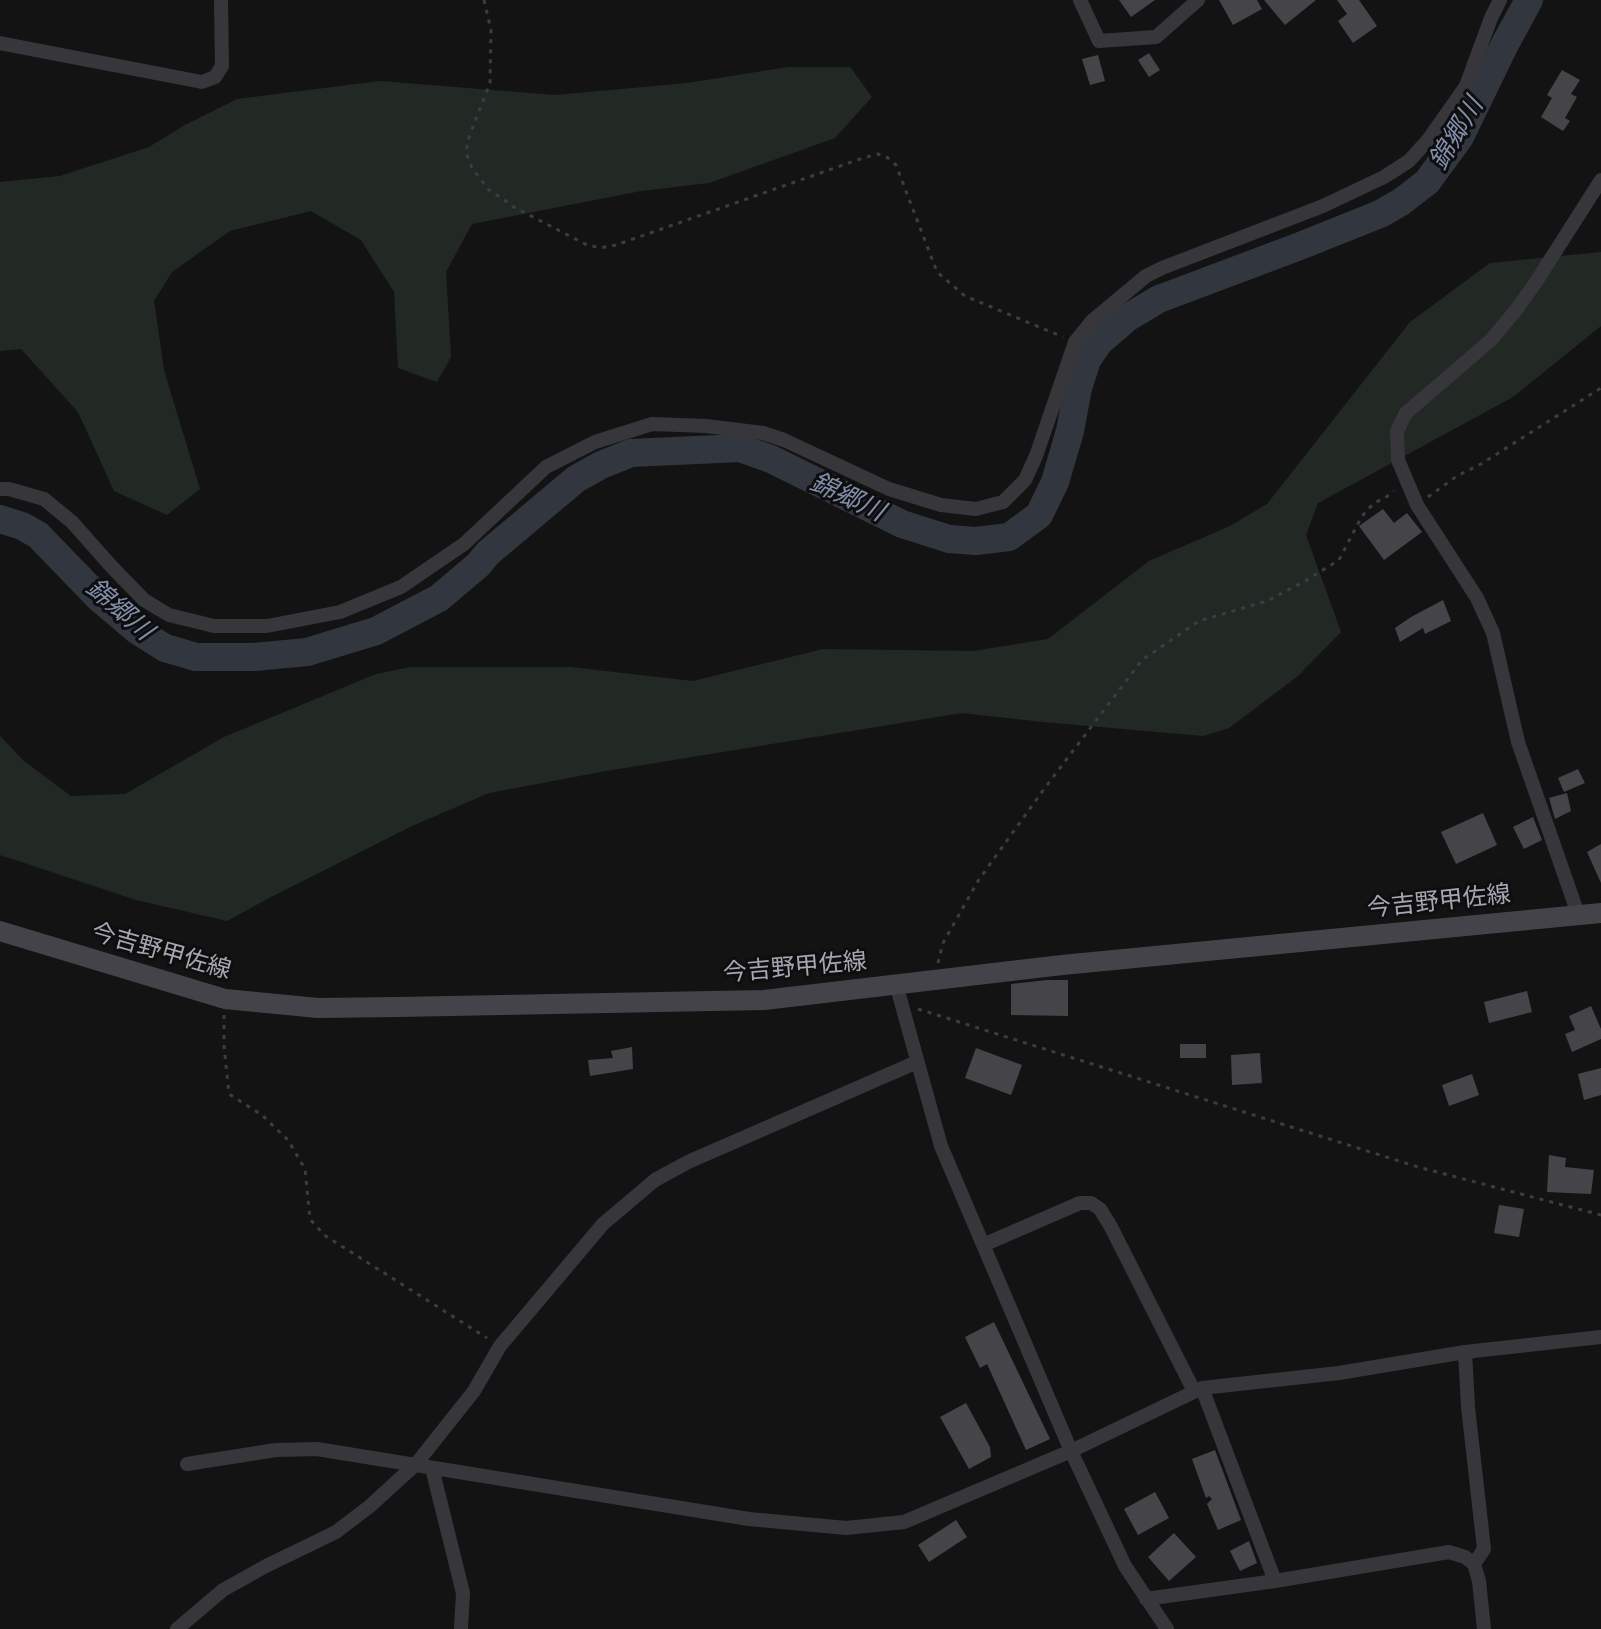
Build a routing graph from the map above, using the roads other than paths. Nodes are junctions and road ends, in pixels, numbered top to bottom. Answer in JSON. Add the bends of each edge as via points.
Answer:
{"nodes":[{"id":1,"x":221,"y":0,"type":"edge"},
{"id":2,"x":1080,"y":0,"type":"edge"},
{"id":3,"x":1198,"y":0,"type":"edge"},
{"id":4,"x":1500,"y":0,"type":"edge"},
{"id":5,"x":0,"y":43,"type":"edge"},
{"id":6,"x":1601,"y":180,"type":"edge"},
{"id":7,"x":0,"y":489,"type":"edge"},
{"id":8,"x":1601,"y":913,"type":"edge"},
{"id":9,"x":1578,"y":914,"type":"junction"},
{"id":10,"x":0,"y":931,"type":"edge"},
{"id":11,"x":896,"y":984,"type":"junction"},
{"id":12,"x":917,"y":1062,"type":"junction"},
{"id":13,"x":983,"y":1245,"type":"junction"},
{"id":14,"x":1601,"y":1337,"type":"edge"},
{"id":15,"x":1465,"y":1352,"type":"junction"},
{"id":16,"x":1198,"y":1389,"type":"junction"},
{"id":17,"x":1071,"y":1451,"type":"junction"},
{"id":18,"x":187,"y":1464,"type":"dead end"},
{"id":19,"x":416,"y":1464,"type":"junction"},
{"id":20,"x":432,"y":1468,"type":"junction"},
{"id":21,"x":1474,"y":1564,"type":"junction"},
{"id":22,"x":1275,"y":1581,"type":"junction"},
{"id":23,"x":1146,"y":1599,"type":"junction"},
{"id":24,"x":177,"y":1629,"type":"edge"},
{"id":25,"x":461,"y":1629,"type":"edge"},
{"id":26,"x":1167,"y":1629,"type":"edge"},
{"id":27,"x":1484,"y":1629,"type":"edge"}],
"edges":[{"from":1,"to":5,"type":"street","via":[[222,66],[215,77],[202,82]]},
{"from":2,"to":3,"type":"street","via":[[1099,41],[1156,37]]},
{"from":4,"to":7,"type":"street","via":[[1466,86],[1409,161],[1323,206],[1146,276],[1092,321],[1075,342],[1025,480],[1003,502],[976,509],[941,505],[889,489],[763,433],[652,424],[595,442],[546,467],[464,544],[401,587],[340,612],[267,626],[214,626],[169,615],[144,600],[44,499]]},
{"from":6,"to":9,"type":"street","via":[[1536,282],[1491,340],[1406,413],[1397,431],[1398,460],[1417,505],[1477,598],[1493,633],[1518,742]]},
{"from":8,"to":9,"type":"main road","name":"今吉野甲佐線"},
{"from":9,"to":11,"type":"main road","name":"今吉野甲佐線"},
{"from":10,"to":11,"type":"main road","name":"今吉野甲佐線","via":[[225,999],[318,1008],[764,1000]]},
{"from":11,"to":12,"type":"street"},
{"from":12,"to":13,"type":"street","via":[[941,1146]]},
{"from":12,"to":19,"type":"street","via":[[655,1180],[603,1224],[500,1346],[474,1391]]},
{"from":13,"to":16,"type":"street","via":[[1080,1203],[1100,1209]]},
{"from":13,"to":17,"type":"street"},
{"from":14,"to":15,"type":"street"},
{"from":15,"to":16,"type":"street"},
{"from":15,"to":21,"type":"street","via":[[1484,1549]]},
{"from":16,"to":17,"type":"street"},
{"from":16,"to":22,"type":"street"},
{"from":17,"to":20,"type":"street","via":[[904,1522],[846,1528],[749,1519]]},
{"from":17,"to":23,"type":"street"},
{"from":18,"to":19,"type":"street","via":[[317,1449]]},
{"from":19,"to":20,"type":"street"},
{"from":19,"to":24,"type":"street","via":[[336,1532],[223,1590]]},
{"from":20,"to":25,"type":"street","via":[[463,1593]]},
{"from":21,"to":22,"type":"street","via":[[1449,1552]]},
{"from":21,"to":27,"type":"street"},
{"from":22,"to":23,"type":"street"},
{"from":23,"to":26,"type":"street"}]}
